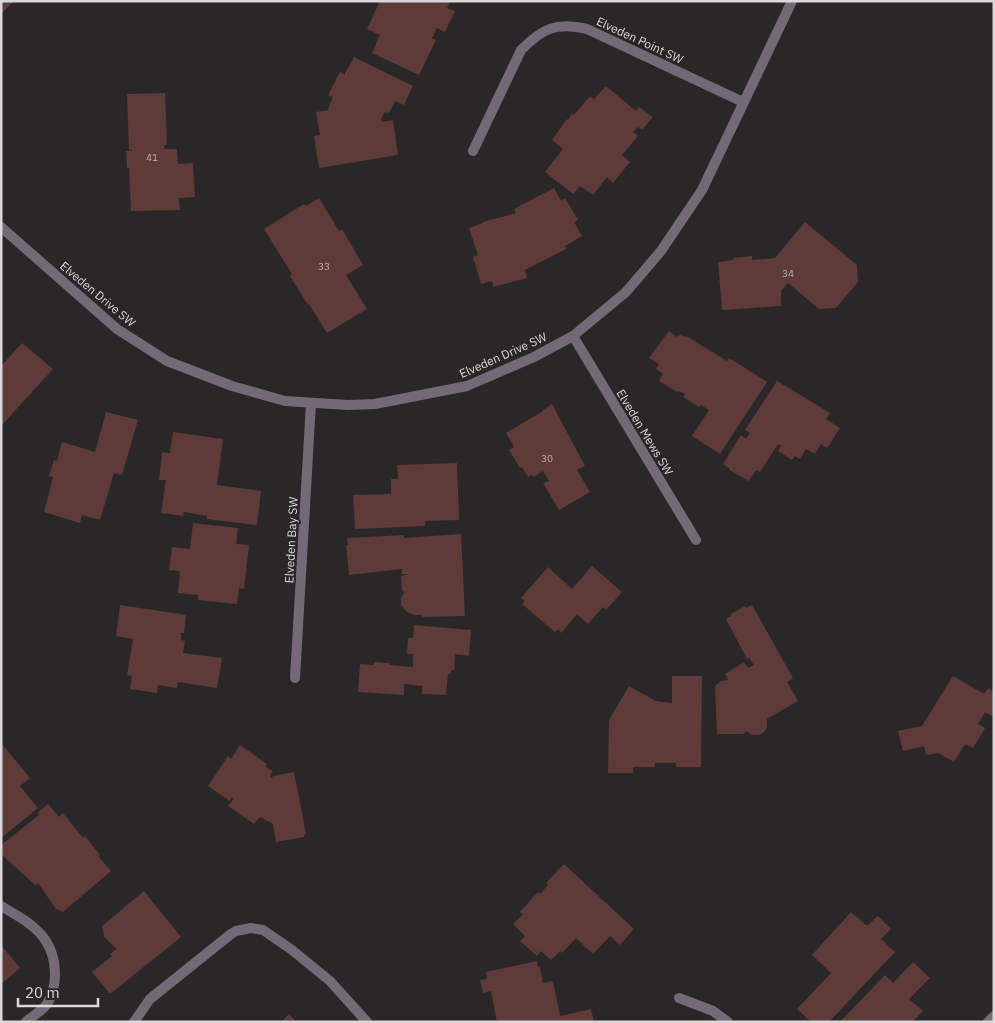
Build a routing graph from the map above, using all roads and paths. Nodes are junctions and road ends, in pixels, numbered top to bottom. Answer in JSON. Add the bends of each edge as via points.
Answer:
{"nodes":[{"id":1,"x":792,"y":1,"type":"edge"},
{"id":2,"x":743,"y":102,"type":"junction"},
{"id":3,"x":474,"y":151,"type":"dead end"},
{"id":4,"x":1,"y":227,"type":"edge"},
{"id":5,"x":573,"y":336,"type":"junction"},
{"id":6,"x":312,"y":404,"type":"junction"},
{"id":7,"x":696,"y":540,"type":"dead end"},
{"id":8,"x":296,"y":678,"type":"dead end"},
{"id":9,"x":1,"y":906,"type":"edge"},
{"id":10,"x":680,"y":998,"type":"dead end"},
{"id":11,"x":994,"y":1016,"type":"edge"},
{"id":12,"x":26,"y":1022,"type":"edge"},
{"id":13,"x":134,"y":1022,"type":"edge"},
{"id":14,"x":366,"y":1022,"type":"edge"},
{"id":15,"x":728,"y":1022,"type":"edge"},
{"id":16,"x":988,"y":1022,"type":"edge"}],
"edges":[{"from":1,"to":2,"type":"street","name":"Elveden Drive SW"},
{"from":2,"to":3,"type":"street","name":"Elveden Point SW","via":[[587,29],[568,25],[555,27],[534,37],[521,50]]},
{"from":2,"to":5,"type":"street","name":"Elveden Drive SW","via":[[702,190],[661,251],[626,292]]},
{"from":4,"to":6,"type":"street","name":"Elveden Drive SW","via":[[117,329],[167,361],[232,386],[285,401]]},
{"from":5,"to":6,"type":"street","name":"Elveden Drive SW","via":[[467,386],[375,404]]},
{"from":5,"to":7,"type":"street","name":"Elveden Mews SW"},
{"from":6,"to":8,"type":"street","name":"Elveden Bay SW"},
{"from":9,"to":12,"type":"street","via":[[40,932],[50,948],[55,967],[55,980],[46,1005]]},
{"from":10,"to":15,"type":"street","via":[[713,1011]]},
{"from":11,"to":16,"type":"street"},
{"from":13,"to":14,"type":"street","via":[[150,999],[202,957],[236,930],[251,928],[262,930],[292,950],[330,981]]}]}
